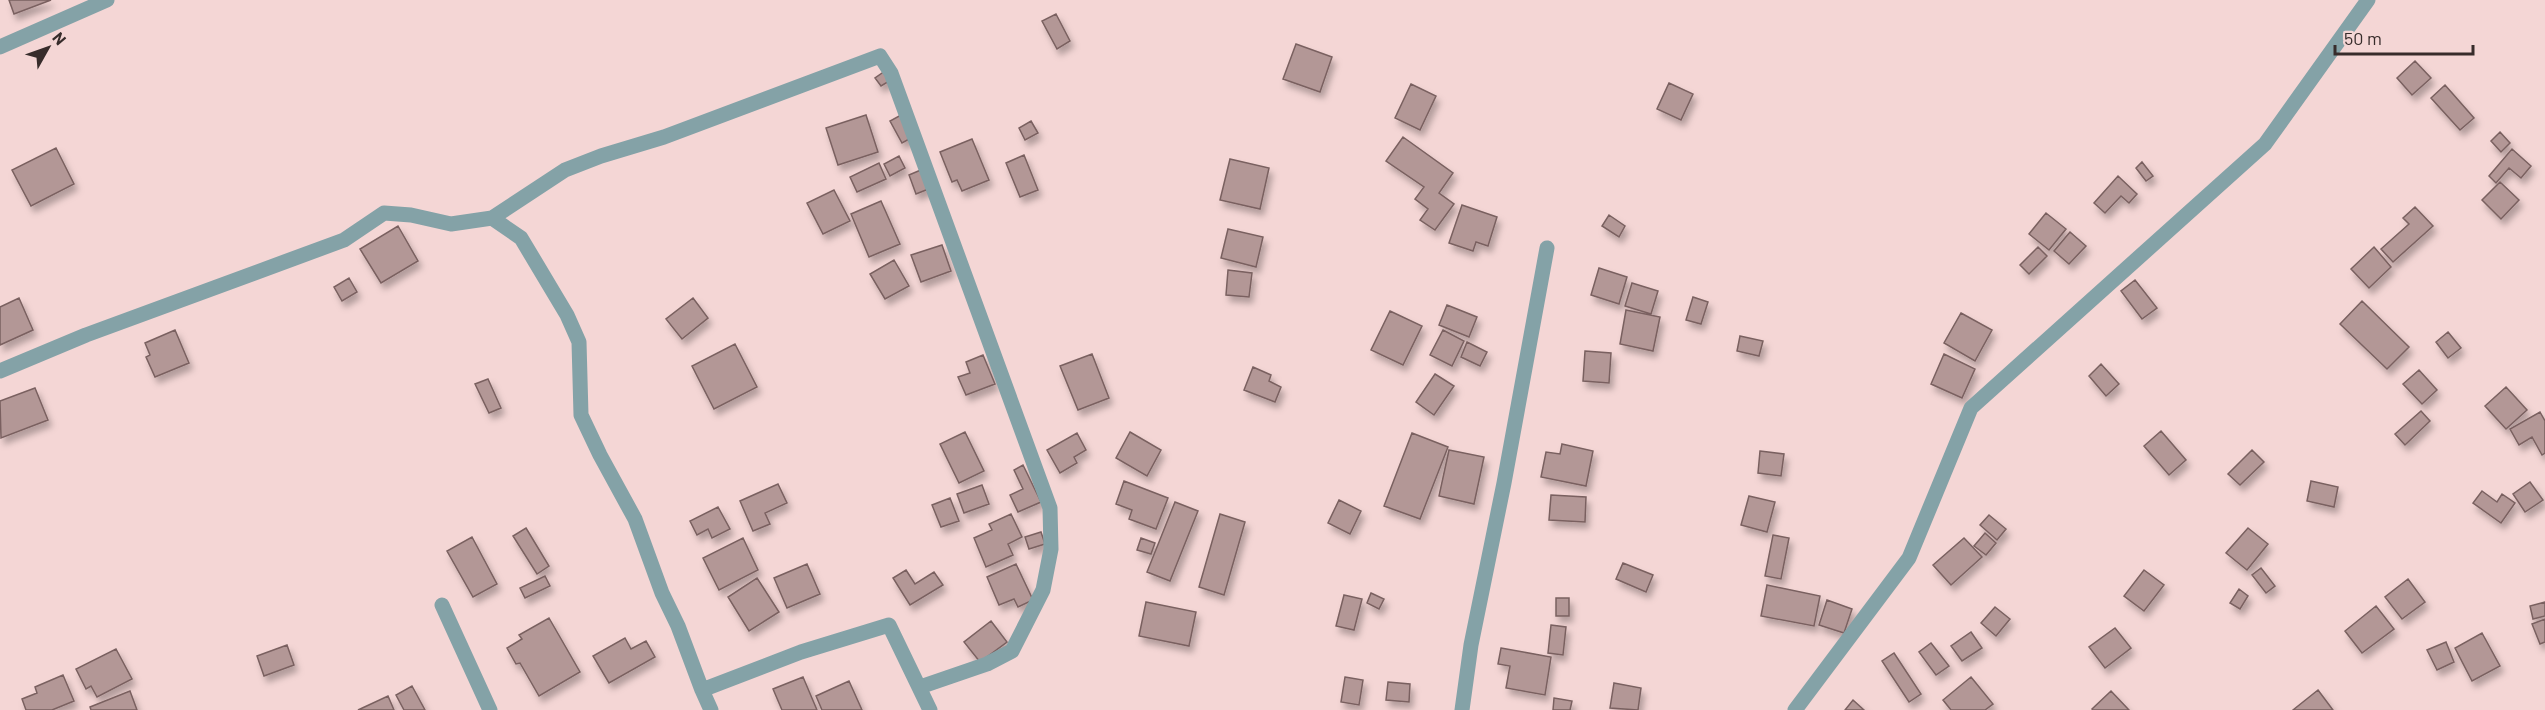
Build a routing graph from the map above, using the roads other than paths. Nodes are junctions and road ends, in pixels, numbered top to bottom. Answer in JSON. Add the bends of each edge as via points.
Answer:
{"nodes":[{"id":1,"x":107,"y":0,"type":"edge"},
{"id":2,"x":2368,"y":0,"type":"edge"},
{"id":3,"x":0,"y":47,"type":"edge"},
{"id":4,"x":492,"y":218,"type":"junction"},
{"id":5,"x":1546,"y":248,"type":"dead end"},
{"id":6,"x":0,"y":371,"type":"edge"},
{"id":7,"x":442,"y":605,"type":"dead end"},
{"id":8,"x":920,"y":687,"type":"junction"},
{"id":9,"x":702,"y":690,"type":"junction"},
{"id":10,"x":490,"y":710,"type":"edge"},
{"id":11,"x":711,"y":710,"type":"edge"},
{"id":12,"x":930,"y":710,"type":"edge"},
{"id":13,"x":1462,"y":710,"type":"edge"},
{"id":14,"x":1796,"y":710,"type":"edge"}],
"edges":[{"from":1,"to":3,"type":"street"},
{"from":2,"to":14,"type":"street","via":[[2265,144],[1971,408],[1909,558]]},
{"from":4,"to":6,"type":"street","via":[[451,224],[384,213],[344,240],[86,335]]},
{"from":4,"to":8,"type":"street","via":[[566,170],[880,56],[891,73],[1050,508],[1051,549],[1043,590],[1012,651]]},
{"from":4,"to":9,"type":"street","via":[[521,238],[567,315],[579,342],[581,414],[635,519]]},
{"from":5,"to":13,"type":"street"},
{"from":7,"to":10,"type":"street"},
{"from":8,"to":9,"type":"street","via":[[889,625],[801,652]]},
{"from":8,"to":12,"type":"street"},
{"from":9,"to":11,"type":"street"}]}
